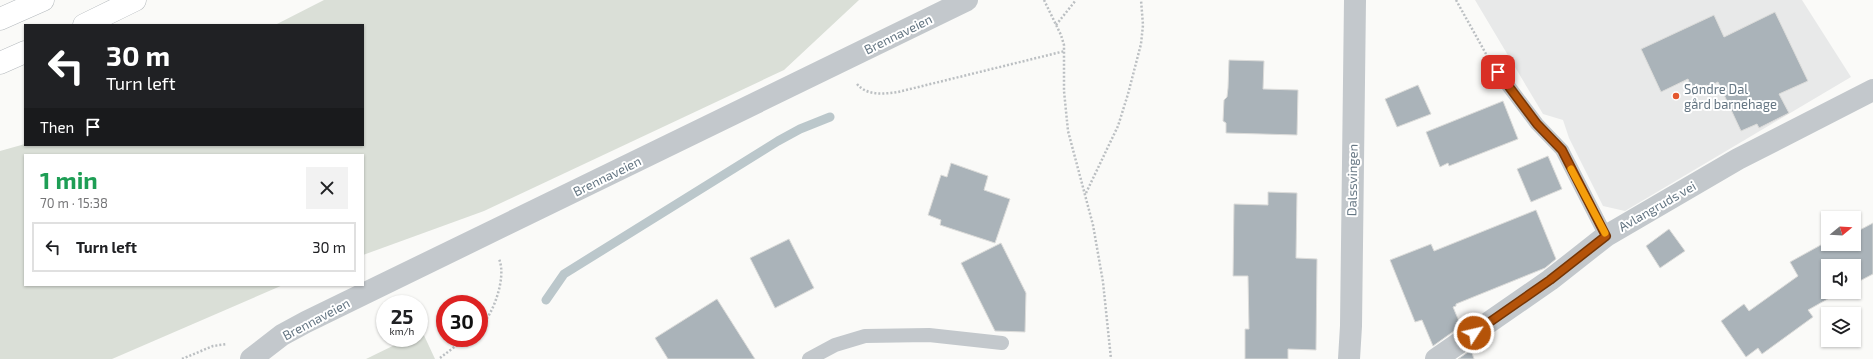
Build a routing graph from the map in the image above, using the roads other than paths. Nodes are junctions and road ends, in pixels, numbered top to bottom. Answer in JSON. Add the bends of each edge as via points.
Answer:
{"nodes":[{"id":1,"x":43,"y":0,"type":"edge"},
{"id":2,"x":135,"y":0,"type":"edge"},
{"id":3,"x":967,"y":0,"type":"edge"},
{"id":4,"x":1355,"y":0,"type":"edge"},
{"id":5,"x":0,"y":19,"type":"edge"},
{"id":6,"x":86,"y":24,"type":"edge"},
{"id":7,"x":24,"y":52,"type":"edge"},
{"id":8,"x":0,"y":63,"type":"edge"},
{"id":9,"x":1498,"y":72,"type":"road end"},
{"id":10,"x":1873,"y":90,"type":"edge"},
{"id":11,"x":1606,"y":236,"type":"junction"},
{"id":12,"x":1002,"y":343,"type":"dead end"},
{"id":13,"x":251,"y":359,"type":"edge"},
{"id":14,"x":809,"y":359,"type":"edge"},
{"id":15,"x":1349,"y":359,"type":"edge"},
{"id":16,"x":1436,"y":359,"type":"edge"}],
"edges":[{"from":1,"to":5,"type":"highway"},
{"from":2,"to":6,"type":"highway"},
{"from":3,"to":13,"type":"street","name":"Brennaveien","via":[[306,322],[282,335]]},
{"from":4,"to":15,"type":"street","name":"Dalssvingen","via":[[1352,326]]},
{"from":7,"to":8,"type":"highway"},
{"from":9,"to":11,"type":"lane","via":[[1537,124],[1562,150]]},
{"from":10,"to":11,"type":"street","name":"Avlangruds vei","via":[[1738,159]]},
{"from":11,"to":16,"type":"street","name":"Avlangruds vei","via":[[1550,280]]},
{"from":12,"to":14,"type":"lane","via":[[929,335],[865,336],[835,346]]}]}
